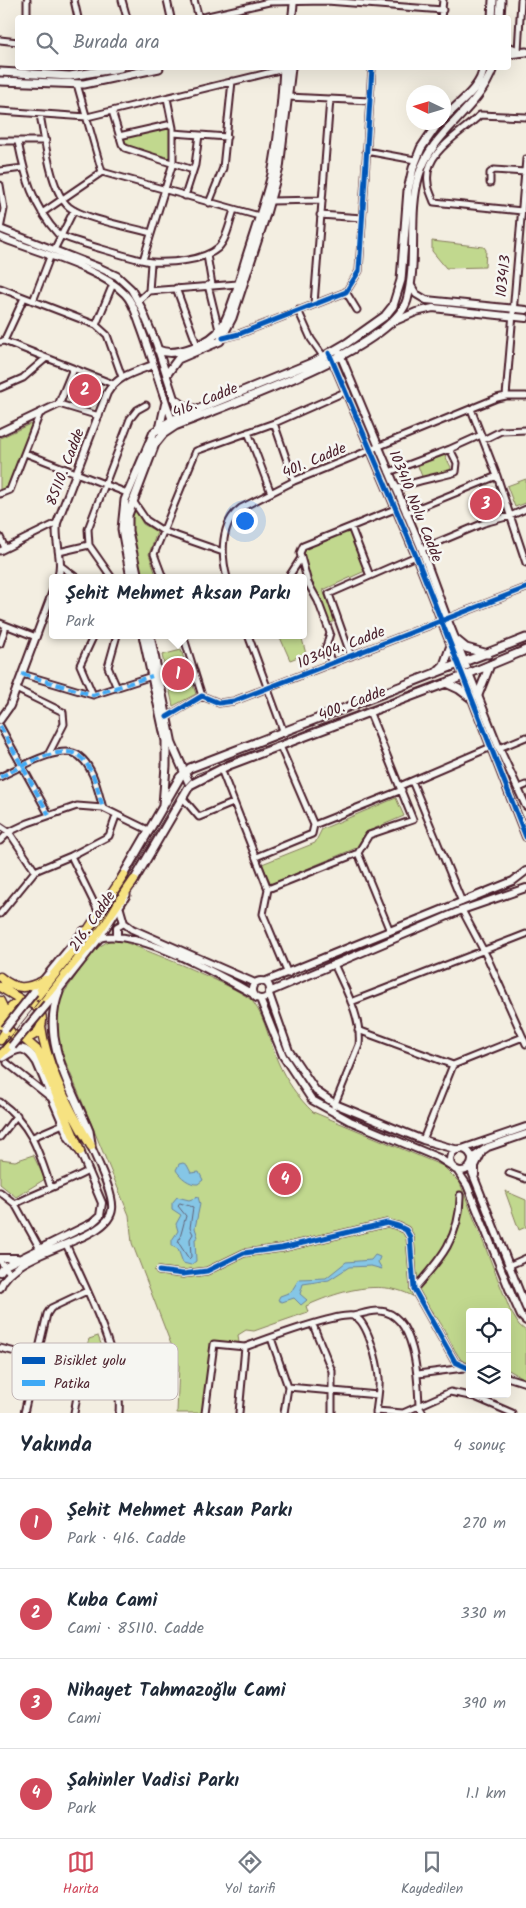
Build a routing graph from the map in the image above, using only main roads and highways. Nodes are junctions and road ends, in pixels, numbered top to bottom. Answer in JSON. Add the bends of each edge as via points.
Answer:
{"nodes":[{"id":1,"x":493,"y":0,"type":"edge"},
{"id":2,"x":501,"y":0,"type":"edge"},
{"id":3,"x":492,"y":15,"type":"edge"},
{"id":4,"x":500,"y":15,"type":"edge"},
{"id":5,"x":511,"y":48,"type":"edge"},
{"id":6,"x":526,"y":52,"type":"edge"},
{"id":7,"x":96,"y":70,"type":"edge"},
{"id":8,"x":149,"y":70,"type":"edge"},
{"id":9,"x":286,"y":70,"type":"edge"},
{"id":10,"x":286,"y":70,"type":"edge"},
{"id":11,"x":484,"y":70,"type":"edge"},
{"id":12,"x":492,"y":70,"type":"edge"},
{"id":13,"x":0,"y":72,"type":"edge"},
{"id":14,"x":0,"y":81,"type":"edge"},
{"id":15,"x":451,"y":111,"type":"edge"},
{"id":16,"x":434,"y":130,"type":"edge"},
{"id":17,"x":158,"y":350,"type":"road end"},
{"id":18,"x":168,"y":354,"type":"junction"},
{"id":19,"x":328,"y":357,"type":"junction"},
{"id":20,"x":173,"y":363,"type":"junction"},
{"id":21,"x":167,"y":374,"type":"road end"},
{"id":22,"x":181,"y":420,"type":"junction"},
{"id":23,"x":174,"y":423,"type":"junction"},
{"id":24,"x":130,"y":574,"type":"edge"},
{"id":25,"x":137,"y":574,"type":"edge"},
{"id":26,"x":526,"y":638,"type":"edge"},
{"id":27,"x":144,"y":639,"type":"edge"},
{"id":28,"x":151,"y":639,"type":"edge"},
{"id":29,"x":455,"y":639,"type":"road end"},
{"id":30,"x":450,"y":648,"type":"road end"},
{"id":31,"x":526,"y":650,"type":"edge"},
{"id":32,"x":488,"y":654,"type":"junction"},
{"id":33,"x":490,"y":665,"type":"junction"},
{"id":34,"x":433,"y":676,"type":"junction"},
{"id":35,"x":446,"y":683,"type":"junction"},
{"id":36,"x":190,"y":770,"type":"junction"},
{"id":37,"x":190,"y":785,"type":"junction"},
{"id":38,"x":162,"y":808,"type":"junction"},
{"id":39,"x":124,"y":875,"type":"junction"},
{"id":40,"x":134,"y":880,"type":"junction"},
{"id":41,"x":0,"y":977,"type":"edge"},
{"id":42,"x":45,"y":980,"type":"junction"},
{"id":43,"x":0,"y":987,"type":"edge"},
{"id":44,"x":61,"y":987,"type":"junction"},
{"id":45,"x":0,"y":1001,"type":"edge"},
{"id":46,"x":26,"y":1002,"type":"junction"},
{"id":47,"x":41,"y":1014,"type":"junction"},
{"id":48,"x":3,"y":1015,"type":"edge"},
{"id":49,"x":41,"y":1026,"type":"junction"},
{"id":50,"x":3,"y":1029,"type":"edge"},
{"id":51,"x":20,"y":1037,"type":"junction"},
{"id":52,"x":0,"y":1040,"type":"edge"},
{"id":53,"x":3,"y":1059,"type":"edge"},
{"id":54,"x":91,"y":1146,"type":"joint"},
{"id":55,"x":80,"y":1151,"type":"joint"}],
"edges":[{"from":1,"to":3,"type":"main road"},
{"from":2,"to":4,"type":"main road"},
{"from":5,"to":6,"type":"main road"},
{"from":7,"to":13,"type":"main road","via":[[70,76]]},
{"from":8,"to":14,"type":"main road","via":[[76,84]]},
{"from":9,"to":20,"type":"main road","via":[[288,97],[282,153],[243,289],[223,338]]},
{"from":10,"to":18,"type":"main road","via":[[271,175],[238,284],[219,330],[206,341]]},
{"from":11,"to":15,"type":"main road","via":[[476,85]]},
{"from":12,"to":19,"type":"main road","name":"416. Cadde","via":[[475,99],[437,139],[419,175],[410,284],[404,309],[393,322],[342,356]]},
{"from":16,"to":19,"type":"main road","via":[[416,160],[408,190],[397,297],[385,316]]},
{"from":17,"to":18,"type":"main road"},
{"from":18,"to":20,"type":"main road"},
{"from":19,"to":22,"type":"main road","name":"416. Cadde"},
{"from":19,"to":22,"type":"main road","via":[[201,408]]},
{"from":20,"to":21,"type":"main road"},
{"from":22,"to":23,"type":"main road","name":"416. Cadde"},
{"from":23,"to":24,"type":"main road","via":[[160,427],[148,443],[127,493],[122,529]]},
{"from":23,"to":25,"type":"main road","name":"416. Cadde","via":[[156,444],[128,515]]},
{"from":26,"to":32,"type":"main road","name":"400. Cadde"},
{"from":27,"to":38,"type":"main road","via":[[167,750]]},
{"from":28,"to":36,"type":"main road","via":[[178,759]]},
{"from":29,"to":32,"type":"main road","via":[[466,648]]},
{"from":30,"to":34,"type":"main road","via":[[444,665]]},
{"from":31,"to":33,"type":"main road","name":"400. Cadde"},
{"from":32,"to":34,"type":"main road","name":"400. Cadde"},
{"from":33,"to":35,"type":"main road","name":"400. Cadde"},
{"from":33,"to":35,"type":"main road","via":[[475,696]]},
{"from":34,"to":36,"type":"main road","name":"400. Cadde"},
{"from":35,"to":37,"type":"main road","name":"400. Cadde","via":[[221,769]]},
{"from":36,"to":37,"type":"main road"},
{"from":36,"to":38,"type":"main road","name":"216. Cadde","via":[[180,777]]},
{"from":37,"to":40,"type":"main road","name":"216. Cadde"},
{"from":38,"to":39,"type":"main road","name":"216. Cadde"},
{"from":39,"to":42,"type":"main road","name":"216. Cadde"},
{"from":39,"to":46,"type":"main road","via":[[80,942],[38,994]]},
{"from":40,"to":44,"type":"main road","name":"216. Cadde","via":[[120,909]]},
{"from":40,"to":47,"type":"main road","via":[[92,941],[43,999]]},
{"from":41,"to":42,"type":"main road","via":[[20,988]]},
{"from":42,"to":50,"type":"main road","name":"216. Cadde","bridge":true},
{"from":43,"to":46,"type":"main road"},
{"from":44,"to":53,"type":"main road","name":"216. Cadde","bridge":true},
{"from":44,"to":54,"type":"main road","via":[[53,1010],[53,1040],[89,1131]]},
{"from":45,"to":48,"type":"main road"},
{"from":46,"to":47,"type":"main road"},
{"from":46,"to":48,"type":"main road","via":[[12,1007]]},
{"from":47,"to":49,"type":"main road"},
{"from":48,"to":50,"type":"main road"},
{"from":49,"to":51,"type":"main road","via":[[35,1034]]},
{"from":49,"to":54,"type":"main road","via":[[52,1066],[76,1121]]},
{"from":50,"to":51,"type":"main road"},
{"from":50,"to":52,"type":"main road"},
{"from":51,"to":53,"type":"main road"},
{"from":51,"to":55,"type":"main road","via":[[38,1051]]},
{"from":53,"to":55,"type":"main road","via":[[18,1048],[31,1054],[73,1144]]}]}
